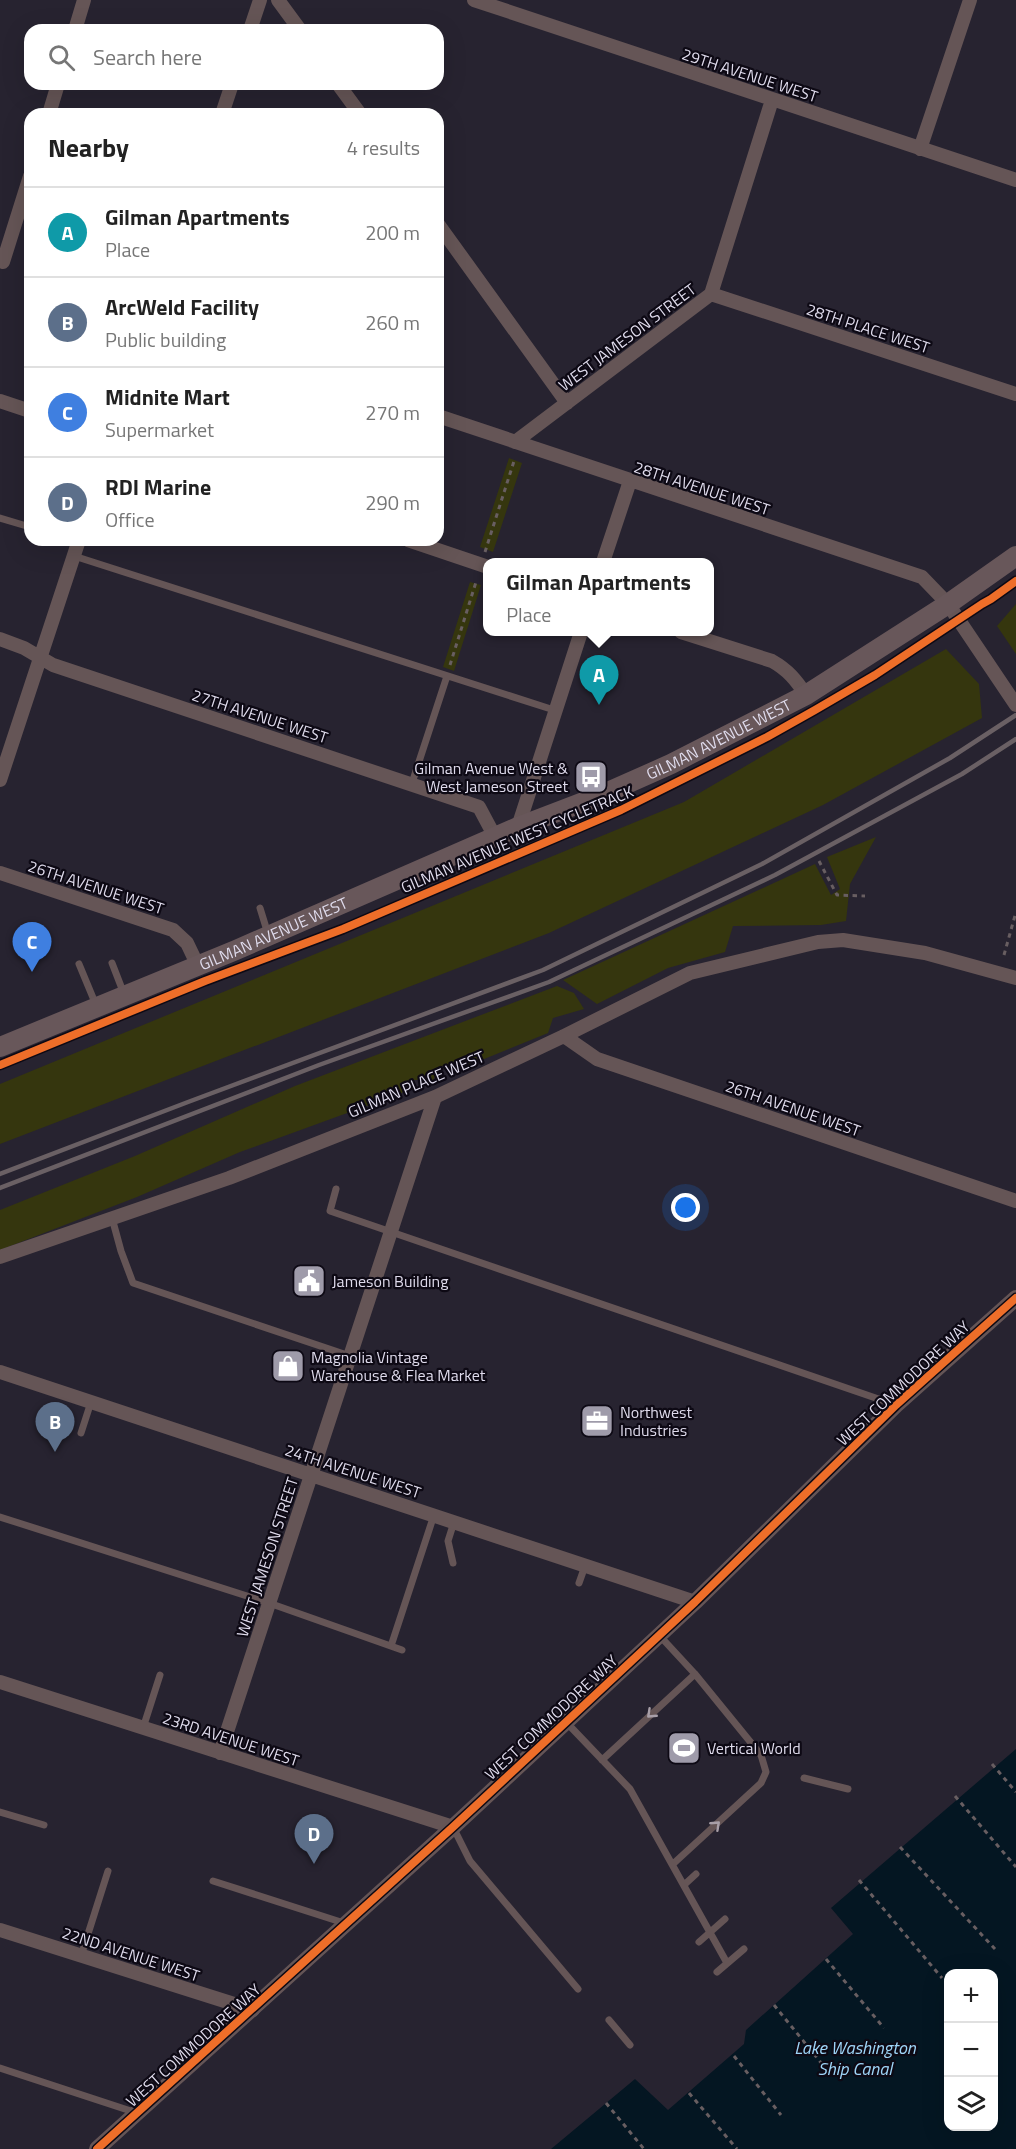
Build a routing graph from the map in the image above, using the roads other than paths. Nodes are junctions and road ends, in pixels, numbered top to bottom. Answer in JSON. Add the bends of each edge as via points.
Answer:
{"nodes":[{"id":1,"x":84,"y":0,"type":"edge"},
{"id":2,"x":260,"y":0,"type":"edge"},
{"id":3,"x":278,"y":0,"type":"edge"},
{"id":4,"x":474,"y":0,"type":"edge"},
{"id":5,"x":970,"y":0,"type":"edge"},
{"id":6,"x":77,"y":24,"type":"edge"},
{"id":7,"x":252,"y":24,"type":"edge"},
{"id":8,"x":296,"y":24,"type":"edge"},
{"id":9,"x":56,"y":90,"type":"edge"},
{"id":10,"x":230,"y":90,"type":"edge"},
{"id":11,"x":342,"y":90,"type":"edge"},
{"id":12,"x":772,"y":100,"type":"junction"},
{"id":13,"x":51,"y":108,"type":"edge"},
{"id":14,"x":224,"y":108,"type":"edge"},
{"id":15,"x":356,"y":108,"type":"edge"},
{"id":16,"x":920,"y":149,"type":"junction"},
{"id":17,"x":1016,"y":180,"type":"edge"},
{"id":18,"x":24,"y":194,"type":"edge"},
{"id":19,"x":444,"y":232,"type":"edge"},
{"id":20,"x":2,"y":262,"type":"edge"},
{"id":21,"x":711,"y":294,"type":"junction"},
{"id":22,"x":1016,"y":394,"type":"edge"},
{"id":23,"x":0,"y":401,"type":"edge"},
{"id":24,"x":567,"y":404,"type":"junction"},
{"id":25,"x":24,"y":409,"type":"edge"},
{"id":26,"x":444,"y":418,"type":"edge"},
{"id":27,"x":515,"y":442,"type":"junction"},
{"id":28,"x":630,"y":481,"type":"junction"},
{"id":29,"x":0,"y":518,"type":"edge"},
{"id":30,"x":24,"y":525,"type":"edge"},
{"id":31,"x":76,"y":546,"type":"edge"},
{"id":32,"x":426,"y":546,"type":"edge"},
{"id":33,"x":74,"y":556,"type":"junction"},
{"id":34,"x":1016,"y":556,"type":"edge"},
{"id":35,"x":604,"y":558,"type":"edge"},
{"id":36,"x":483,"y":565,"type":"edge"},
{"id":37,"x":948,"y":604,"type":"junction"},
{"id":38,"x":580,"y":636,"type":"edge"},
{"id":39,"x":694,"y":636,"type":"edge"},
{"id":40,"x":0,"y":639,"type":"edge"},
{"id":41,"x":41,"y":657,"type":"junction"},
{"id":42,"x":447,"y":676,"type":"junction"},
{"id":43,"x":806,"y":695,"type":"junction"},
{"id":44,"x":1016,"y":705,"type":"edge"},
{"id":45,"x":554,"y":710,"type":"junction"},
{"id":46,"x":0,"y":780,"type":"edge"},
{"id":47,"x":412,"y":783,"type":"junction"},
{"id":48,"x":518,"y":827,"type":"junction"},
{"id":49,"x":495,"y":837,"type":"junction"},
{"id":50,"x":0,"y":873,"type":"edge"},
{"id":51,"x":260,"y":908,"type":"dead end"},
{"id":52,"x":269,"y":936,"type":"junction"},
{"id":53,"x":112,"y":963,"type":"dead end"},
{"id":54,"x":79,"y":964,"type":"dead end"},
{"id":55,"x":198,"y":966,"type":"junction"},
{"id":56,"x":1016,"y":978,"type":"edge"},
{"id":57,"x":125,"y":996,"type":"junction"},
{"id":58,"x":97,"y":1008,"type":"junction"},
{"id":59,"x":564,"y":1036,"type":"junction"},
{"id":60,"x":0,"y":1047,"type":"edge"},
{"id":61,"x":435,"y":1097,"type":"junction"},
{"id":62,"x":336,"y":1189,"type":"dead end"},
{"id":63,"x":1016,"y":1201,"type":"edge"},
{"id":64,"x":112,"y":1218,"type":"junction"},
{"id":65,"x":391,"y":1232,"type":"junction"},
{"id":66,"x":0,"y":1257,"type":"edge"},
{"id":67,"x":1016,"y":1298,"type":"edge"},
{"id":68,"x":350,"y":1356,"type":"junction"},
{"id":69,"x":0,"y":1372,"type":"edge"},
{"id":70,"x":91,"y":1402,"type":"junction"},
{"id":71,"x":896,"y":1405,"type":"junction"},
{"id":72,"x":81,"y":1433,"type":"dead end"},
{"id":73,"x":311,"y":1474,"type":"junction"},
{"id":74,"x":434,"y":1515,"type":"junction"},
{"id":75,"x":0,"y":1517,"type":"edge"},
{"id":76,"x":454,"y":1522,"type":"junction"},
{"id":77,"x":453,"y":1563,"type":"dead end"},
{"id":78,"x":585,"y":1566,"type":"junction"},
{"id":79,"x":579,"y":1583,"type":"dead end"},
{"id":80,"x":695,"y":1602,"type":"junction"},
{"id":81,"x":269,"y":1603,"type":"junction"},
{"id":82,"x":659,"y":1635,"type":"junction"},
{"id":83,"x":391,"y":1646,"type":"junction"},
{"id":84,"x":402,"y":1650,"type":"dead end"},
{"id":85,"x":694,"y":1674,"type":"junction"},
{"id":86,"x":160,"y":1676,"type":"dead end"},
{"id":87,"x":0,"y":1682,"type":"edge"},
{"id":88,"x":566,"y":1722,"type":"junction"},
{"id":89,"x":143,"y":1728,"type":"junction"},
{"id":90,"x":220,"y":1753,"type":"junction"},
{"id":91,"x":602,"y":1760,"type":"junction"},
{"id":92,"x":804,"y":1778,"type":"dead end"},
{"id":93,"x":848,"y":1790,"type":"dead end"},
{"id":94,"x":0,"y":1812,"type":"edge"},
{"id":95,"x":44,"y":1825,"type":"dead end"},
{"id":96,"x":453,"y":1827,"type":"junction"},
{"id":97,"x":673,"y":1864,"type":"junction"},
{"id":98,"x":108,"y":1871,"type":"dead end"},
{"id":99,"x":696,"y":1874,"type":"dead end"},
{"id":100,"x":213,"y":1881,"type":"dead end"},
{"id":101,"x":684,"y":1884,"type":"junction"},
{"id":102,"x":725,"y":1919,"type":"dead end"},
{"id":103,"x":347,"y":1924,"type":"junction"},
{"id":104,"x":0,"y":1930,"type":"edge"},
{"id":105,"x":710,"y":1933,"type":"junction"},
{"id":106,"x":699,"y":1942,"type":"dead end"},
{"id":107,"x":744,"y":1949,"type":"dead end"},
{"id":108,"x":81,"y":1956,"type":"junction"},
{"id":109,"x":727,"y":1964,"type":"junction"},
{"id":110,"x":717,"y":1972,"type":"dead end"},
{"id":111,"x":578,"y":1989,"type":"dead end"},
{"id":112,"x":252,"y":2010,"type":"junction"},
{"id":113,"x":609,"y":2020,"type":"dead end"},
{"id":114,"x":630,"y":2045,"type":"dead end"},
{"id":115,"x":0,"y":2068,"type":"edge"},
{"id":116,"x":138,"y":2113,"type":"junction"},
{"id":117,"x":97,"y":2149,"type":"edge"}],
"edges":[{"from":1,"to":6,"type":"street"},
{"from":2,"to":7,"type":"street"},
{"from":3,"to":8,"type":"street"},
{"from":4,"to":12,"type":"street","name":"29TH AVENUE WEST"},
{"from":5,"to":16,"type":"street"},
{"from":9,"to":13,"type":"street"},
{"from":10,"to":14,"type":"street"},
{"from":11,"to":15,"type":"street"},
{"from":12,"to":16,"type":"street","name":"29TH AVENUE WEST"},
{"from":12,"to":21,"type":"street","name":"WEST JAMESON STREET"},
{"from":16,"to":17,"type":"street","name":"29TH AVENUE WEST"},
{"from":18,"to":20,"type":"street"},
{"from":19,"to":24,"type":"street"},
{"from":21,"to":22,"type":"street","name":"28TH PLACE WEST"},
{"from":21,"to":24,"type":"street","name":"WEST JAMESON STREET"},
{"from":23,"to":25,"type":"street"},
{"from":24,"to":27,"type":"street","name":"WEST JAMESON STREET"},
{"from":26,"to":27,"type":"street","name":"28TH AVENUE WEST"},
{"from":27,"to":28,"type":"street","name":"28TH AVENUE WEST"},
{"from":28,"to":35,"type":"street"},
{"from":28,"to":37,"type":"street","name":"28TH AVENUE WEST","via":[[922,577]]},
{"from":29,"to":30,"type":"lane"},
{"from":31,"to":33,"type":"street"},
{"from":32,"to":36,"type":"street"},
{"from":33,"to":41,"type":"street"},
{"from":33,"to":42,"type":"lane"},
{"from":34,"to":37,"type":"main road","name":"GILMAN AVENUE WEST"},
{"from":37,"to":43,"type":"main road","name":"GILMAN AVENUE WEST"},
{"from":37,"to":44,"type":"street","name":"28TH AVENUE WEST"},
{"from":38,"to":45,"type":"street"},
{"from":39,"to":43,"type":"street","via":[[786,668]]},
{"from":40,"to":41,"type":"street","name":"27TH AVENUE WEST"},
{"from":41,"to":46,"type":"street"},
{"from":41,"to":47,"type":"street","name":"27TH AVENUE WEST","via":[[53,665]]},
{"from":42,"to":45,"type":"lane"},
{"from":42,"to":47,"type":"lane"},
{"from":43,"to":48,"type":"main road","name":"GILMAN AVENUE WEST","via":[[670,764]]},
{"from":45,"to":48,"type":"street"},
{"from":47,"to":49,"type":"street","name":"27TH AVENUE WEST","via":[[479,807]]},
{"from":48,"to":49,"type":"main road","name":"GILMAN AVENUE WEST"},
{"from":49,"to":52,"type":"main road","name":"GILMAN AVENUE WEST"},
{"from":50,"to":55,"type":"street","name":"26TH AVENUE WEST","via":[[173,930],[187,943]]},
{"from":51,"to":52,"type":"lane"},
{"from":52,"to":55,"type":"main road","name":"GILMAN AVENUE WEST"},
{"from":53,"to":57,"type":"lane"},
{"from":54,"to":58,"type":"lane"},
{"from":55,"to":57,"type":"main road","name":"GILMAN AVENUE WEST"},
{"from":56,"to":59,"type":"street","name":"GILMAN PLACE WEST","via":[[925,953],[843,940],[818,942],[690,973]]},
{"from":57,"to":58,"type":"main road","name":"GILMAN AVENUE WEST"},
{"from":58,"to":60,"type":"main road","name":"GILMAN AVENUE WEST"},
{"from":59,"to":61,"type":"street","name":"GILMAN PLACE WEST"},
{"from":59,"to":63,"type":"street","name":"26TH AVENUE WEST","via":[[597,1059]]},
{"from":61,"to":64,"type":"street","name":"GILMAN PLACE WEST","via":[[229,1178]]},
{"from":61,"to":65,"type":"street","name":"WEST JAMESON STREET"},
{"from":62,"to":65,"type":"lane","via":[[330,1211]]},
{"from":64,"to":66,"type":"street","name":"GILMAN PLACE WEST"},
{"from":64,"to":68,"type":"lane","via":[[133,1283]]},
{"from":65,"to":68,"type":"street","name":"WEST JAMESON STREET"},
{"from":65,"to":71,"type":"lane"},
{"from":67,"to":71,"type":"street","name":"WEST COMMODORE WAY"},
{"from":68,"to":73,"type":"street","name":"WEST JAMESON STREET"},
{"from":69,"to":70,"type":"street","name":"24TH AVENUE WEST"},
{"from":70,"to":72,"type":"lane"},
{"from":70,"to":73,"type":"street","name":"24TH AVENUE WEST"},
{"from":71,"to":80,"type":"street","name":"WEST COMMODORE WAY"},
{"from":73,"to":74,"type":"street","name":"24TH AVENUE WEST"},
{"from":73,"to":81,"type":"street","name":"WEST JAMESON STREET"},
{"from":74,"to":76,"type":"street","name":"24TH AVENUE WEST"},
{"from":74,"to":83,"type":"lane"},
{"from":75,"to":81,"type":"lane"},
{"from":76,"to":77,"type":"lane","via":[[448,1541]]},
{"from":76,"to":78,"type":"street","name":"24TH AVENUE WEST"},
{"from":78,"to":79,"type":"lane"},
{"from":78,"to":80,"type":"street","name":"24TH AVENUE WEST"},
{"from":80,"to":82,"type":"street","name":"WEST COMMODORE WAY"},
{"from":81,"to":83,"type":"lane"},
{"from":81,"to":90,"type":"street","name":"WEST JAMESON STREET"},
{"from":82,"to":85,"type":"lane"},
{"from":82,"to":88,"type":"street","name":"WEST COMMODORE WAY"},
{"from":83,"to":84,"type":"lane"},
{"from":85,"to":91,"type":"lane","one_way":true},
{"from":97,"to":85,"type":"lane","one_way":true,"via":[[761,1783],[766,1772],[761,1755]]},
{"from":86,"to":89,"type":"lane"},
{"from":87,"to":89,"type":"street","name":"23RD AVENUE WEST"},
{"from":88,"to":91,"type":"lane"},
{"from":88,"to":96,"type":"street","name":"WEST COMMODORE WAY"},
{"from":89,"to":90,"type":"street","name":"23RD AVENUE WEST"},
{"from":90,"to":96,"type":"street","name":"23RD AVENUE WEST"},
{"from":91,"to":97,"type":"lane","via":[[630,1789]]},
{"from":92,"to":93,"type":"lane"},
{"from":94,"to":95,"type":"lane"},
{"from":96,"to":103,"type":"street","name":"WEST COMMODORE WAY"},
{"from":96,"to":111,"type":"lane","via":[[470,1861]]},
{"from":97,"to":101,"type":"lane"},
{"from":98,"to":108,"type":"lane"},
{"from":99,"to":101,"type":"lane"},
{"from":100,"to":103,"type":"lane"},
{"from":101,"to":105,"type":"lane"},
{"from":102,"to":105,"type":"lane"},
{"from":103,"to":112,"type":"street","name":"WEST COMMODORE WAY"},
{"from":104,"to":108,"type":"street","name":"22ND AVENUE WEST"},
{"from":105,"to":106,"type":"lane"},
{"from":105,"to":109,"type":"lane"},
{"from":107,"to":109,"type":"lane"},
{"from":108,"to":112,"type":"street","name":"22ND AVENUE WEST"},
{"from":109,"to":110,"type":"lane"},
{"from":112,"to":116,"type":"street","name":"WEST COMMODORE WAY"},
{"from":113,"to":114,"type":"lane"},
{"from":115,"to":116,"type":"lane"},
{"from":116,"to":117,"type":"street","name":"WEST COMMODORE WAY"}]}
